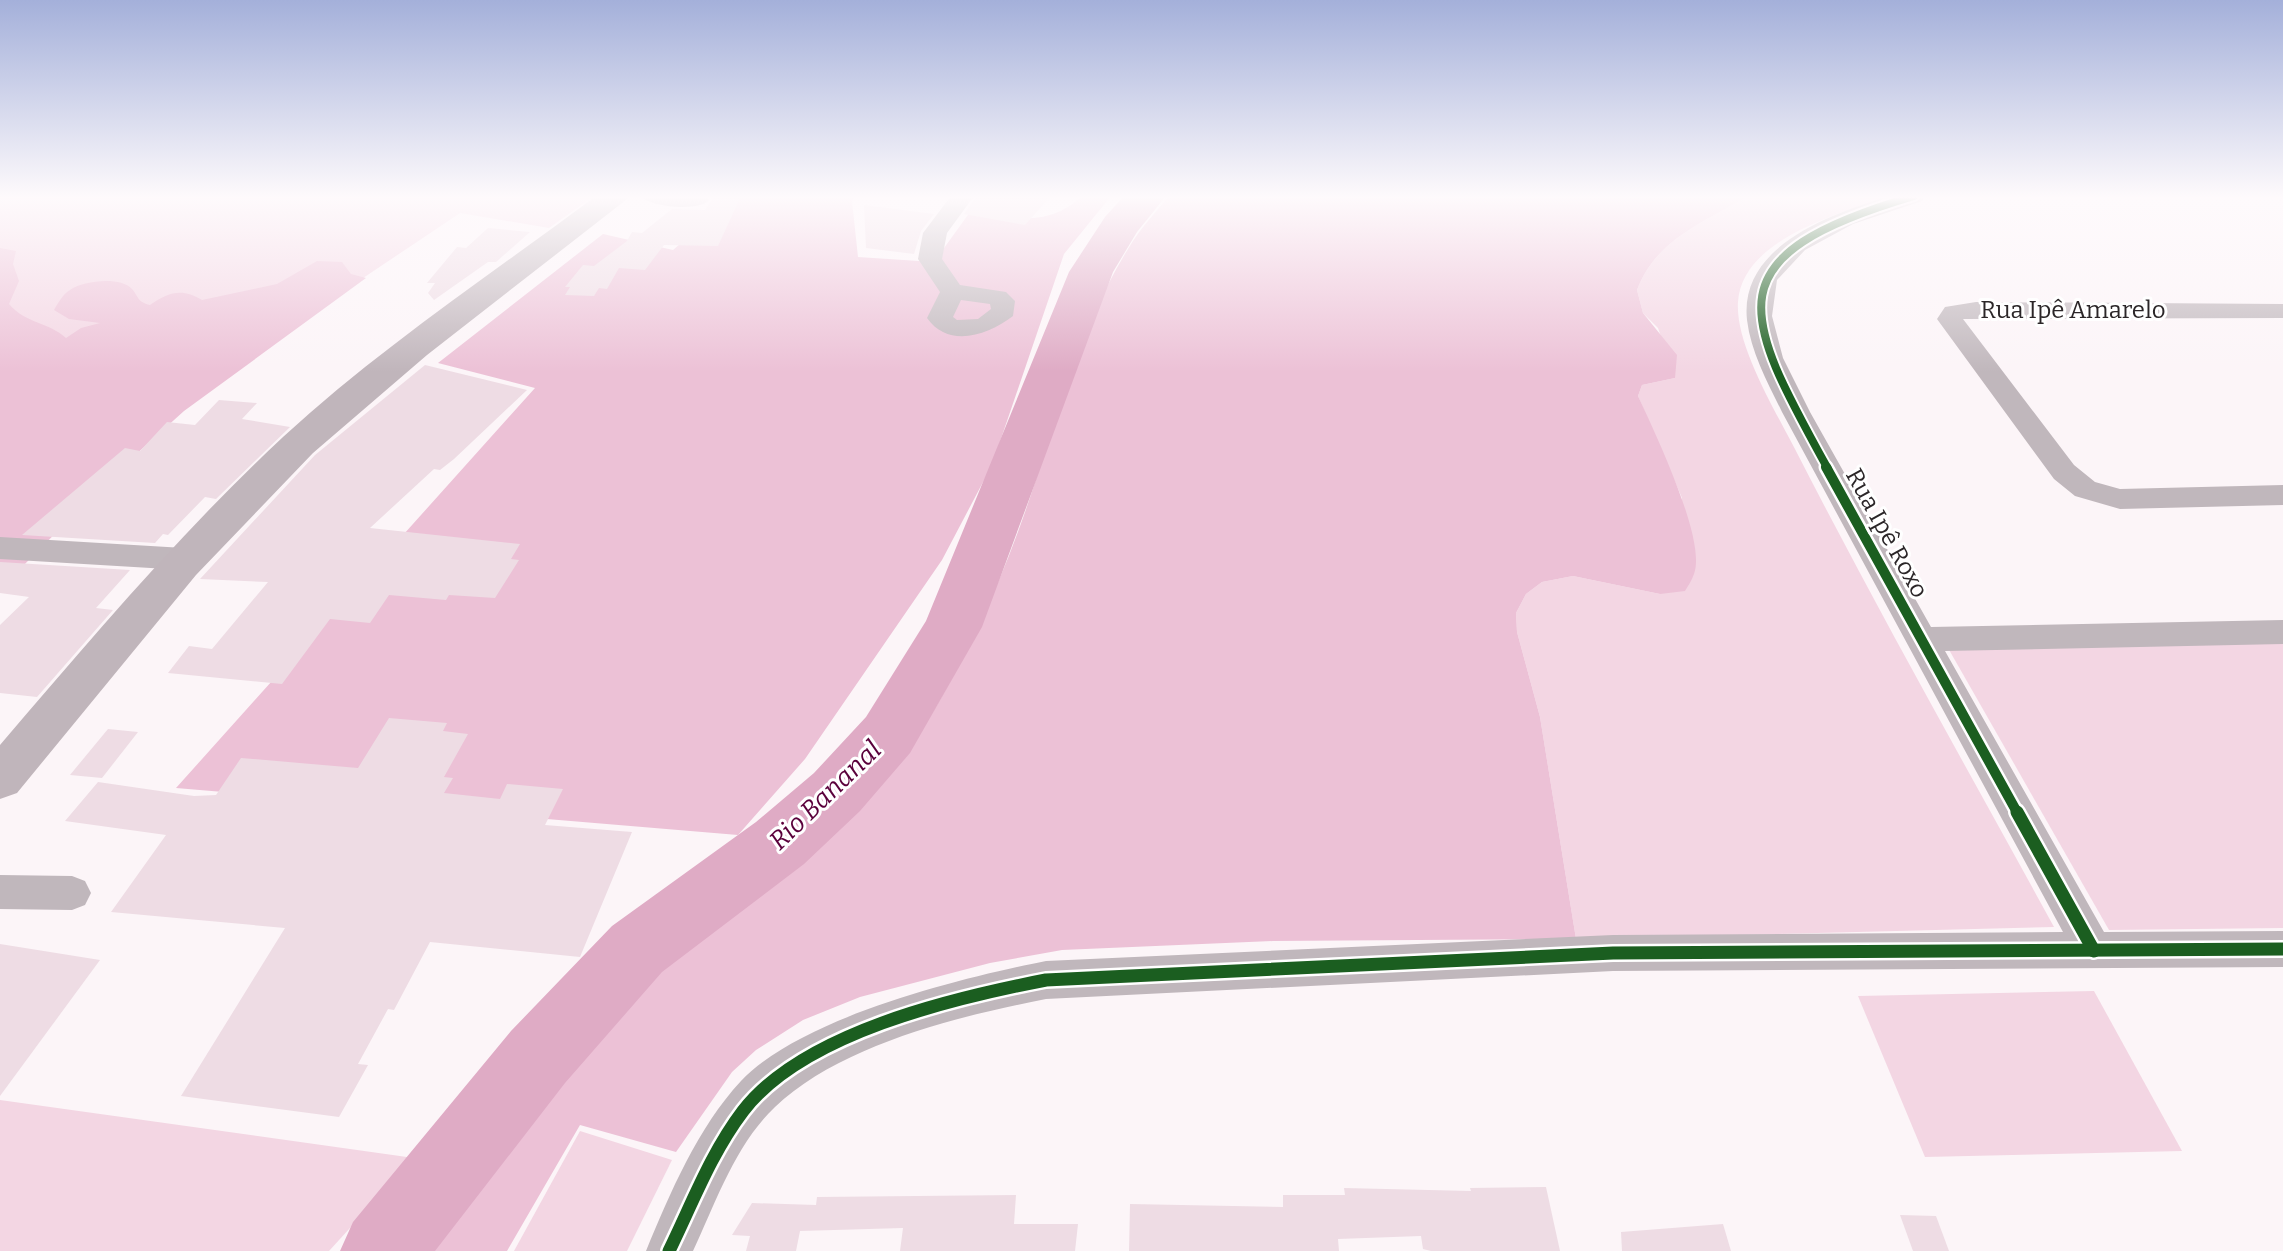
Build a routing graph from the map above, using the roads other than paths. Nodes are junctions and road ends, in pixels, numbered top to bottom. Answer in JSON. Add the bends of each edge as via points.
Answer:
{"nodes":[{"id":1,"x":540,"y":254,"type":"edge"},
{"id":2,"x":930,"y":254,"type":"edge"},
{"id":3,"x":1789,"y":254,"type":"edge"},
{"id":4,"x":952,"y":292,"type":"dead end"},
{"id":5,"x":2283,"y":311,"type":"edge"},
{"id":6,"x":2283,"y":495,"type":"edge"},
{"id":7,"x":0,"y":548,"type":"edge"},
{"id":8,"x":184,"y":559,"type":"junction"},
{"id":9,"x":2283,"y":632,"type":"edge"},
{"id":10,"x":1923,"y":639,"type":"junction"},
{"id":11,"x":0,"y":779,"type":"edge"},
{"id":12,"x":0,"y":892,"type":"edge"},
{"id":13,"x":72,"y":893,"type":"dead end"},
{"id":14,"x":2283,"y":949,"type":"edge"},
{"id":15,"x":2094,"y":951,"type":"junction"},
{"id":16,"x":669,"y":1251,"type":"edge"}],
"edges":[{"from":1,"to":8,"type":"main road","via":[[341,406]]},
{"from":2,"to":4,"type":"street"},
{"from":3,"to":10,"type":"street","name":"Rua Ipê Roxo","via":[[1770,273],[1759,300],[1762,334],[1796,412]]},
{"from":5,"to":6,"type":"street","name":"Rua Ipê Amarelo","via":[[1976,309],[1954,312],[1950,319],[2064,472],[2085,489],[2120,499]]},
{"from":7,"to":8,"type":"street"},
{"from":8,"to":11,"type":"main road"},
{"from":9,"to":10,"type":"street"},
{"from":10,"to":15,"type":"street","name":"Rua Ipê Roxo"},
{"from":12,"to":13,"type":"street"},
{"from":14,"to":15,"type":"street"},
{"from":15,"to":16,"type":"street","via":[[1613,953],[1015,985],[859,1035],[780,1076],[760,1092],[731,1131]]}]}
